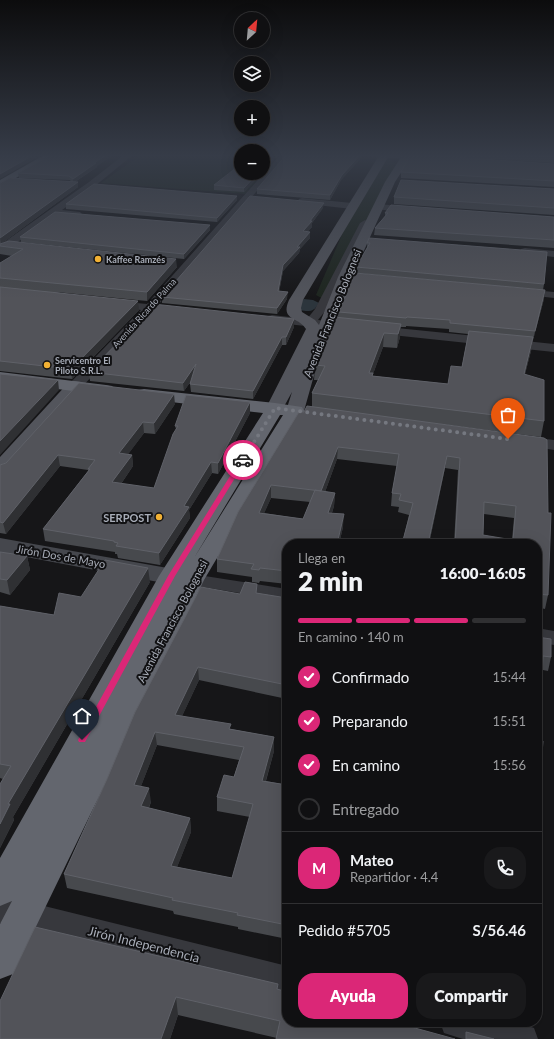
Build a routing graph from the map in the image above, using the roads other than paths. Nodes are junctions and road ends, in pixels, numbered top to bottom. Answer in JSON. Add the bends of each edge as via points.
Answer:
{"nodes":[{"id":1,"x":65,"y":202,"type":"edge"},
{"id":2,"x":238,"y":202,"type":"edge"},
{"id":3,"x":309,"y":202,"type":"edge"},
{"id":4,"x":354,"y":202,"type":"edge"},
{"id":5,"x":377,"y":202,"type":"edge"},
{"id":6,"x":381,"y":202,"type":"edge"},
{"id":7,"x":352,"y":206,"type":"junction"},
{"id":8,"x":378,"y":207,"type":"junction"},
{"id":9,"x":424,"y":210,"type":"edge"},
{"id":10,"x":51,"y":212,"type":"junction"},
{"id":11,"x":90,"y":216,"type":"edge"},
{"id":12,"x":206,"y":226,"type":"edge"},
{"id":13,"x":221,"y":227,"type":"junction"},
{"id":14,"x":22,"y":247,"type":"edge"},
{"id":15,"x":3,"y":248,"type":"edge"},
{"id":16,"x":514,"y":251,"type":"edge"},
{"id":17,"x":554,"y":254,"type":"edge"},
{"id":18,"x":172,"y":262,"type":"edge"},
{"id":19,"x":187,"y":264,"type":"junction"},
{"id":20,"x":345,"y":277,"type":"junction"},
{"id":21,"x":360,"y":278,"type":"edge"},
{"id":22,"x":508,"y":291,"type":"edge"},
{"id":23,"x":554,"y":295,"type":"edge"},
{"id":24,"x":102,"y":302,"type":"edge"},
{"id":25,"x":149,"y":307,"type":"junction"},
{"id":26,"x":187,"y":311,"type":"edge"},
{"id":27,"x":264,"y":318,"type":"edge"},
{"id":28,"x":310,"y":323,"type":"junction"},
{"id":29,"x":326,"y":324,"type":"junction"},
{"id":30,"x":554,"y":348,"type":"edge"},
{"id":31,"x":0,"y":377,"type":"edge"},
{"id":32,"x":75,"y":386,"type":"junction"},
{"id":33,"x":294,"y":410,"type":"junction"},
{"id":34,"x":507,"y":439,"type":"edge"},
{"id":35,"x":554,"y":445,"type":"edge"},
{"id":36,"x":0,"y":469,"type":"edge"},
{"id":37,"x":0,"y":545,"type":"edge"},
{"id":38,"x":181,"y":578,"type":"junction"},
{"id":39,"x":282,"y":594,"type":"edge"},
{"id":40,"x":542,"y":636,"type":"edge"},
{"id":41,"x":554,"y":638,"type":"edge"},
{"id":42,"x":0,"y":890,"type":"edge"},
{"id":43,"x":12,"y":912,"type":"edge"},
{"id":44,"x":0,"y":961,"type":"edge"},
{"id":45,"x":282,"y":979,"type":"edge"},
{"id":46,"x":475,"y":1027,"type":"edge"},
{"id":47,"x":523,"y":1039,"type":"edge"}],
"edges":[{"from":1,"to":10,"type":"street"},
{"from":2,"to":13,"type":"street","name":"Avenida Ricardo Palma"},
{"from":3,"to":7,"type":"street"},
{"from":4,"to":7,"type":"main road","name":"Avenida Francisco Bolognesi"},
{"from":5,"to":28,"type":"street","via":[[320,310]]},
{"from":6,"to":8,"type":"main road","name":"Avenida Francisco Bolognesi"},
{"from":7,"to":28,"type":"main road","name":"Avenida Francisco Bolognesi","via":[[293,308],[295,314]]},
{"from":8,"to":9,"type":"street"},
{"from":8,"to":20,"type":"main road","name":"Avenida Francisco Bolognesi","via":[[367,239]]},
{"from":10,"to":11,"type":"street"},
{"from":10,"to":15,"type":"street"},
{"from":12,"to":13,"type":"street"},
{"from":13,"to":19,"type":"street","name":"Avenida Ricardo Palma"},
{"from":14,"to":15,"type":"street"},
{"from":16,"to":17,"type":"street"},
{"from":18,"to":19,"type":"street"},
{"from":19,"to":25,"type":"street","name":"Avenida Ricardo Palma"},
{"from":20,"to":21,"type":"street"},
{"from":20,"to":29,"type":"main road","name":"Avenida Francisco Bolognesi"},
{"from":22,"to":23,"type":"street"},
{"from":24,"to":25,"type":"street"},
{"from":25,"to":26,"type":"street"},
{"from":25,"to":32,"type":"street","name":"Avenida Ricardo Palma"},
{"from":27,"to":28,"type":"street"},
{"from":28,"to":29,"type":"street"},
{"from":28,"to":33,"type":"main road","name":"Avenida Francisco Bolognesi","via":[[314,329]]},
{"from":29,"to":30,"type":"street"},
{"from":29,"to":33,"type":"main road","name":"Avenida Francisco Bolognesi","via":[[310,361]]},
{"from":31,"to":32,"type":"highway"},
{"from":32,"to":33,"type":"highway"},
{"from":32,"to":36,"type":"main road","name":"Avenida Ricardo Palma"},
{"from":33,"to":38,"type":"highway","name":"Avenida Francisco Bolognesi"},
{"from":34,"to":35,"type":"street"},
{"from":37,"to":38,"type":"street","name":"Jirón Dos de Mayo"},
{"from":38,"to":39,"type":"street","name":"Jirón Dos de Mayo"},
{"from":38,"to":42,"type":"highway","name":"Avenida Francisco Bolognesi"},
{"from":38,"to":43,"type":"highway","name":"Avenida Francisco Bolognesi"},
{"from":40,"to":41,"type":"street"},
{"from":43,"to":44,"type":"highway","name":"Avenida Francisco Bolognesi"},
{"from":43,"to":45,"type":"street","name":"Jirón Independencia"},
{"from":46,"to":47,"type":"street"}]}
